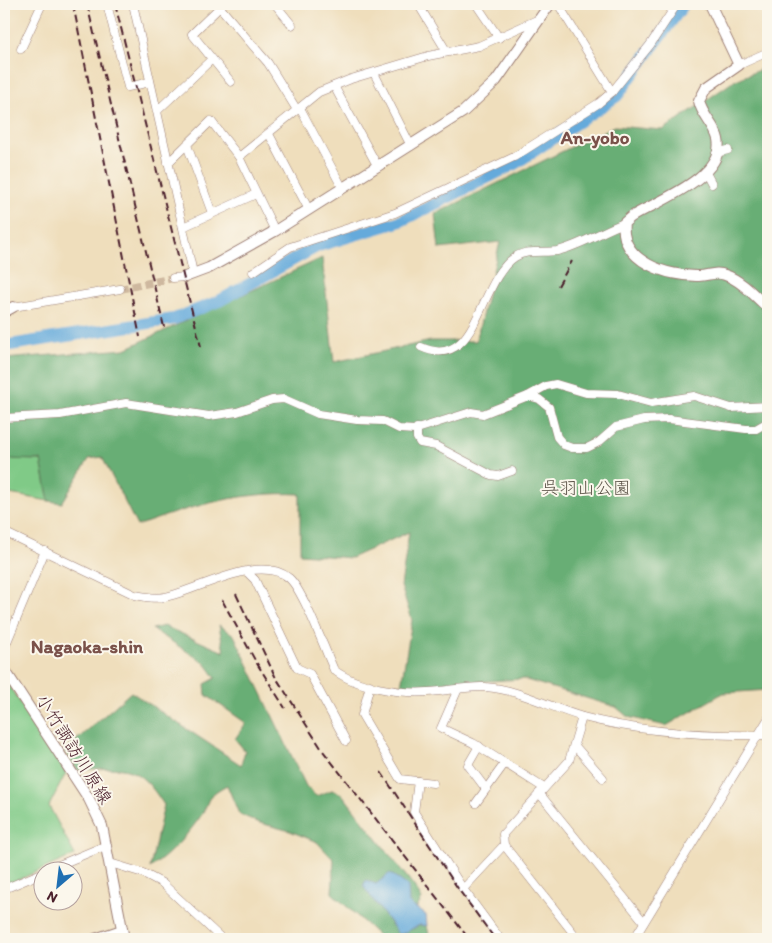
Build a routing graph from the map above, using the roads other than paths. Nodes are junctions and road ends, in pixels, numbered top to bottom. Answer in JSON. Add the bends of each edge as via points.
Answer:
{"nodes":[{"id":1,"x":42,"y":4,"type":"edge"},
{"id":2,"x":107,"y":4,"type":"edge"},
{"id":3,"x":133,"y":4,"type":"edge"},
{"id":4,"x":220,"y":4,"type":"edge"},
{"id":5,"x":275,"y":4,"type":"edge"},
{"id":6,"x":418,"y":4,"type":"edge"},
{"id":7,"x":476,"y":4,"type":"edge"},
{"id":8,"x":550,"y":4,"type":"edge"},
{"id":9,"x":558,"y":4,"type":"edge"},
{"id":10,"x":677,"y":4,"type":"edge"},
{"id":11,"x":710,"y":4,"type":"edge"},
{"id":12,"x":539,"y":19,"type":"junction"},
{"id":13,"x":292,"y":25,"type":"dead end"},
{"id":14,"x":498,"y":38,"type":"junction"},
{"id":15,"x":21,"y":49,"type":"dead end"},
{"id":16,"x":447,"y":52,"type":"junction"},
{"id":17,"x":768,"y":52,"type":"edge"},
{"id":18,"x":212,"y":59,"type":"junction"},
{"id":19,"x":739,"y":65,"type":"junction"},
{"id":20,"x":374,"y":73,"type":"junction"},
{"id":21,"x":150,"y":82,"type":"junction"},
{"id":22,"x":230,"y":82,"type":"dead end"},
{"id":23,"x":334,"y":86,"type":"junction"},
{"id":24,"x":612,"y":92,"type":"junction"},
{"id":25,"x":298,"y":109,"type":"junction"},
{"id":26,"x":157,"y":111,"type":"junction"},
{"id":27,"x":269,"y":134,"type":"junction"},
{"id":28,"x":187,"y":145,"type":"junction"},
{"id":29,"x":411,"y":146,"type":"junction"},
{"id":30,"x":728,"y":150,"type":"dead end"},
{"id":31,"x":716,"y":153,"type":"junction"},
{"id":32,"x":239,"y":157,"type":"junction"},
{"id":33,"x":168,"y":163,"type":"junction"},
{"id":34,"x":378,"y":167,"type":"junction"},
{"id":35,"x":705,"y":171,"type":"junction"},
{"id":36,"x":712,"y":184,"type":"dead end"},
{"id":37,"x":343,"y":189,"type":"junction"},
{"id":38,"x":256,"y":194,"type":"junction"},
{"id":39,"x":310,"y":210,"type":"junction"},
{"id":40,"x":212,"y":214,"type":"junction"},
{"id":41,"x":624,"y":223,"type":"junction"},
{"id":42,"x":183,"y":227,"type":"junction"},
{"id":43,"x":275,"y":231,"type":"junction"},
{"id":44,"x":253,"y":272,"type":"dead end"},
{"id":45,"x":189,"y":275,"type":"junction"},
{"id":46,"x":173,"y":278,"type":"tunnel mouth"},
{"id":47,"x":120,"y":289,"type":"tunnel mouth"},
{"id":48,"x":13,"y":306,"type":"joint"},
{"id":49,"x":768,"y":308,"type":"edge"},
{"id":50,"x":4,"y":312,"type":"edge"},
{"id":51,"x":421,"y":347,"type":"dead end"},
{"id":52,"x":528,"y":396,"type":"junction"},
{"id":53,"x":768,"y":406,"type":"edge"},
{"id":54,"x":4,"y":418,"type":"edge"},
{"id":55,"x":768,"y":422,"type":"edge"},
{"id":56,"x":417,"y":428,"type":"junction"},
{"id":57,"x":512,"y":471,"type":"dead end"},
{"id":58,"x":4,"y":532,"type":"edge"},
{"id":59,"x":45,"y":551,"type":"junction"},
{"id":60,"x":247,"y":572,"type":"junction"},
{"id":61,"x":4,"y":648,"type":"edge"},
{"id":62,"x":4,"y":669,"type":"edge"},
{"id":63,"x":370,"y":685,"type":"junction"},
{"id":64,"x":458,"y":689,"type":"junction"},
{"id":65,"x":582,"y":717,"type":"junction"},
{"id":66,"x":768,"y":719,"type":"edge"},
{"id":67,"x":768,"y":734,"type":"edge"},
{"id":68,"x":758,"y":735,"type":"junction"},
{"id":69,"x":346,"y":741,"type":"dead end"},
{"id":70,"x":574,"y":745,"type":"junction"},
{"id":71,"x":479,"y":746,"type":"junction"},
{"id":72,"x":505,"y":763,"type":"junction"},
{"id":73,"x":603,"y":778,"type":"dead end"},
{"id":74,"x":418,"y":781,"type":"junction"},
{"id":75,"x":433,"y":783,"type":"dead end"},
{"id":76,"x":486,"y":789,"type":"junction"},
{"id":77,"x":541,"y":790,"type":"junction"},
{"id":78,"x":476,"y":803,"type":"dead end"},
{"id":79,"x":107,"y":845,"type":"junction"},
{"id":80,"x":504,"y":845,"type":"junction"},
{"id":81,"x":71,"y":860,"type":"edge"},
{"id":82,"x":110,"y":863,"type":"junction"},
{"id":83,"x":32,"y":876,"type":"edge"},
{"id":84,"x":4,"y":889,"type":"edge"},
{"id":85,"x":463,"y":889,"type":"junction"},
{"id":86,"x":644,"y":922,"type":"junction"},
{"id":87,"x":123,"y":937,"type":"edge"},
{"id":88,"x":95,"y":939,"type":"edge"},
{"id":89,"x":221,"y":939,"type":"edge"},
{"id":90,"x":500,"y":939,"type":"edge"},
{"id":91,"x":578,"y":939,"type":"edge"},
{"id":92,"x":634,"y":939,"type":"edge"}],
"edges":[{"from":1,"to":15,"type":"street"},
{"from":2,"to":21,"type":"street","via":[[128,87]]},
{"from":3,"to":21,"type":"street"},
{"from":4,"to":18,"type":"street","via":[[192,34]]},
{"from":4,"to":25,"type":"street","via":[[268,63]]},
{"from":5,"to":13,"type":"street"},
{"from":6,"to":16,"type":"street"},
{"from":7,"to":14,"type":"street"},
{"from":8,"to":12,"type":"street"},
{"from":9,"to":24,"type":"street"},
{"from":10,"to":24,"type":"street"},
{"from":11,"to":19,"type":"street"},
{"from":12,"to":14,"type":"street"},
{"from":12,"to":29,"type":"street","via":[[483,95],[448,124]]},
{"from":14,"to":16,"type":"street","via":[[479,46]]},
{"from":16,"to":20,"type":"street"},
{"from":17,"to":19,"type":"street"},
{"from":18,"to":22,"type":"street"},
{"from":18,"to":26,"type":"street"},
{"from":19,"to":31,"type":"street","via":[[706,88],[699,101],[701,112],[718,138]]},
{"from":20,"to":23,"type":"street"},
{"from":20,"to":29,"type":"street"},
{"from":21,"to":26,"type":"street"},
{"from":23,"to":25,"type":"street","via":[[319,92]]},
{"from":23,"to":34,"type":"street"},
{"from":24,"to":44,"type":"street","via":[[514,157],[395,214],[290,247]]},
{"from":25,"to":27,"type":"street"},
{"from":25,"to":37,"type":"street"},
{"from":26,"to":33,"type":"street"},
{"from":27,"to":32,"type":"street"},
{"from":27,"to":39,"type":"street"},
{"from":28,"to":32,"type":"street","via":[[211,122]]},
{"from":28,"to":33,"type":"street"},
{"from":28,"to":40,"type":"street"},
{"from":29,"to":34,"type":"street"},
{"from":30,"to":31,"type":"street"},
{"from":31,"to":35,"type":"street"},
{"from":32,"to":38,"type":"street"},
{"from":33,"to":42,"type":"street"},
{"from":34,"to":37,"type":"street"},
{"from":35,"to":36,"type":"street"},
{"from":35,"to":41,"type":"street","via":[[684,190]]},
{"from":37,"to":39,"type":"street"},
{"from":38,"to":40,"type":"street"},
{"from":38,"to":43,"type":"street"},
{"from":39,"to":43,"type":"street"},
{"from":40,"to":42,"type":"street"},
{"from":41,"to":49,"type":"street","via":[[627,244],[641,259],[665,272],[700,276],[725,274]]},
{"from":41,"to":51,"type":"street","via":[[556,251],[526,252],[516,256],[498,274],[458,347],[450,352],[439,352]]},
{"from":42,"to":45,"type":"street"},
{"from":43,"to":45,"type":"street","via":[[217,264]]},
{"from":45,"to":46,"type":"street"},
{"from":47,"to":48,"type":"street"},
{"from":48,"to":50,"type":"street"},
{"from":52,"to":53,"type":"street","via":[[556,384],[586,393],[618,394],[651,403],[694,396],[731,408]]},
{"from":52,"to":55,"type":"street","via":[[550,407],[557,437],[572,448],[587,448],[616,427],[644,420],[669,419],[746,429],[756,429]]},
{"from":52,"to":56,"type":"street","via":[[483,414],[471,412]]},
{"from":54,"to":56,"type":"street","via":[[60,415],[126,403],[209,416],[284,399],[318,414],[383,421],[406,430]]},
{"from":56,"to":57,"type":"street","via":[[420,443],[436,446],[491,475]]},
{"from":58,"to":59,"type":"street"},
{"from":59,"to":60,"type":"street","via":[[134,595],[152,599]]},
{"from":59,"to":61,"type":"street"},
{"from":60,"to":63,"type":"street","via":[[272,571],[288,578],[297,590],[334,670],[345,679]]},
{"from":60,"to":69,"type":"street","via":[[255,580],[297,668],[310,674]]},
{"from":62,"to":79,"type":"street","name":"小竹諏訪川原線","via":[[89,799]]},
{"from":63,"to":64,"type":"street","via":[[401,692]]},
{"from":63,"to":74,"type":"street","via":[[362,715],[400,779]]},
{"from":64,"to":65,"type":"street","via":[[484,687],[501,690]]},
{"from":64,"to":71,"type":"street","via":[[441,728]]},
{"from":65,"to":68,"type":"street","via":[[620,726],[734,736]]},
{"from":65,"to":70,"type":"street"},
{"from":66,"to":68,"type":"street"},
{"from":67,"to":68,"type":"street"},
{"from":68,"to":86,"type":"street"},
{"from":70,"to":73,"type":"street"},
{"from":70,"to":77,"type":"street","via":[[569,761]]},
{"from":71,"to":72,"type":"street"},
{"from":71,"to":76,"type":"street","via":[[468,765]]},
{"from":72,"to":76,"type":"street"},
{"from":72,"to":77,"type":"street"},
{"from":74,"to":75,"type":"street"},
{"from":74,"to":85,"type":"street","via":[[414,812]]},
{"from":76,"to":78,"type":"street"},
{"from":77,"to":80,"type":"street","via":[[503,834]]},
{"from":77,"to":86,"type":"street"},
{"from":79,"to":81,"type":"street"},
{"from":79,"to":82,"type":"street","name":"小竹諏訪川原線"},
{"from":80,"to":85,"type":"street"},
{"from":80,"to":91,"type":"street"},
{"from":82,"to":87,"type":"street","name":"小竹諏訪川原線"},
{"from":82,"to":89,"type":"street","via":[[144,873],[162,883]]},
{"from":83,"to":84,"type":"street"},
{"from":85,"to":90,"type":"street"},
{"from":86,"to":92,"type":"street"},
{"from":87,"to":88,"type":"street"}]}
